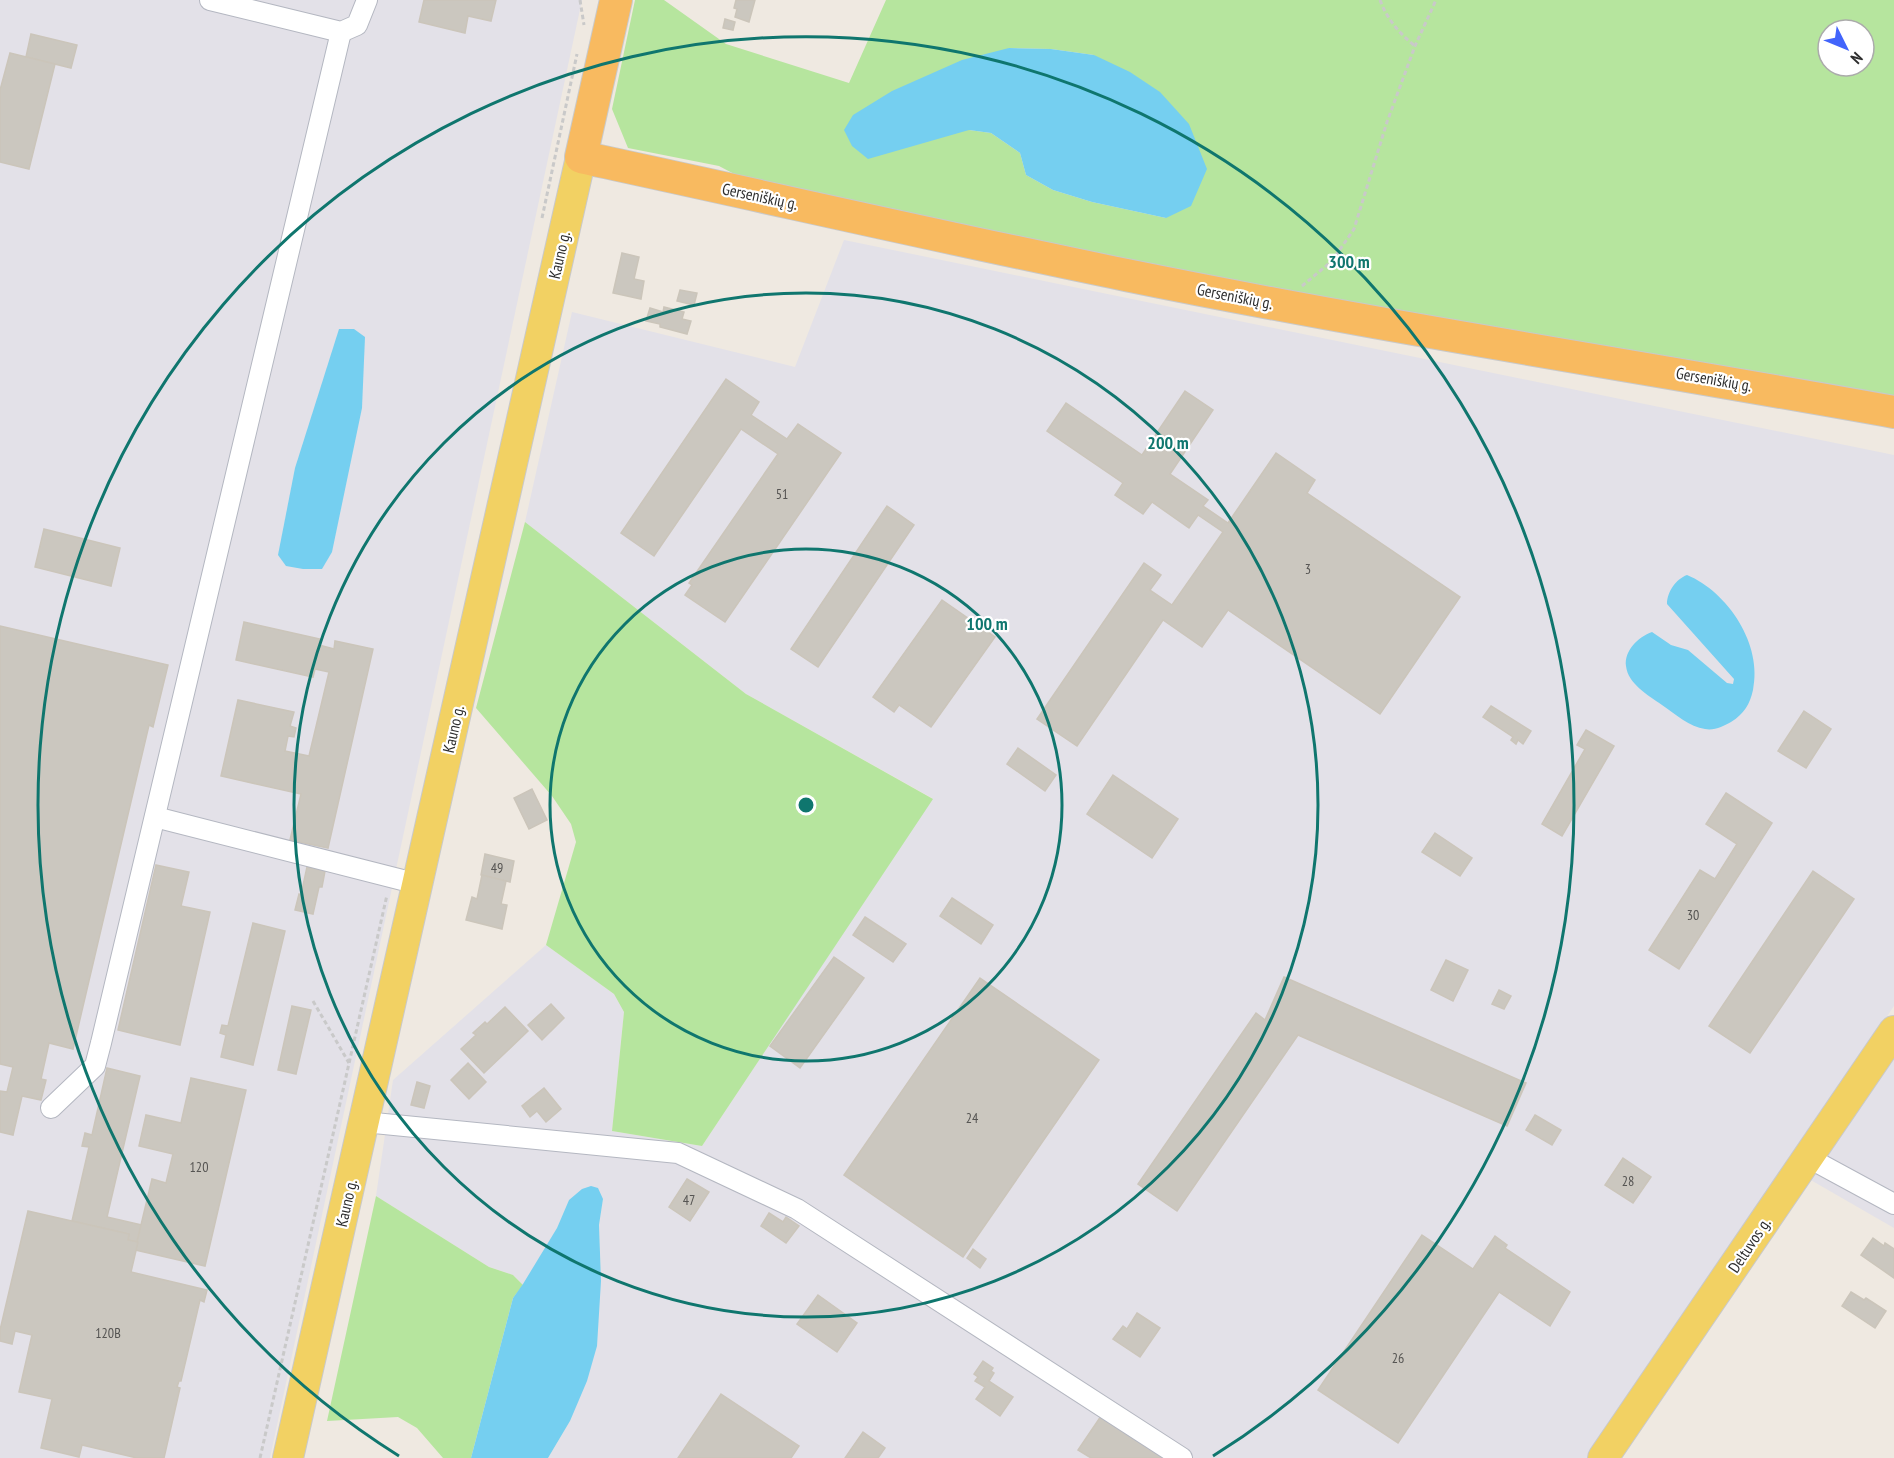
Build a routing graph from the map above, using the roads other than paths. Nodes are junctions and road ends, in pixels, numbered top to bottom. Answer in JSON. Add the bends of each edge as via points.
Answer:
{"nodes":[{"id":1,"x":210,"y":0,"type":"edge"},
{"id":2,"x":367,"y":0,"type":"edge"},
{"id":3,"x":616,"y":0,"type":"edge"},
{"id":4,"x":341,"y":32,"type":"junction"},
{"id":5,"x":581,"y":157,"type":"junction"},
{"id":6,"x":1894,"y":412,"type":"edge"},
{"id":7,"x":155,"y":817,"type":"junction"},
{"id":8,"x":404,"y":881,"type":"junction"},
{"id":9,"x":1894,"y":1031,"type":"edge"},
{"id":10,"x":51,"y":1108,"type":"dead end"},
{"id":11,"x":364,"y":1122,"type":"junction"},
{"id":12,"x":1809,"y":1158,"type":"junction"},
{"id":13,"x":1894,"y":1204,"type":"edge"},
{"id":14,"x":288,"y":1458,"type":"edge"},
{"id":15,"x":1182,"y":1458,"type":"edge"},
{"id":16,"x":1603,"y":1458,"type":"edge"}],
"edges":[{"from":1,"to":4,"type":"street"},
{"from":2,"to":4,"type":"street","via":[[357,25]]},
{"from":3,"to":5,"type":"highway","name":"Kauno g."},
{"from":4,"to":7,"type":"street"},
{"from":5,"to":6,"type":"highway","name":"Gerseniškių g.","via":[[1114,273]]},
{"from":5,"to":8,"type":"main road","name":"Kauno g."},
{"from":7,"to":8,"type":"street"},
{"from":7,"to":10,"type":"street","via":[[94,1066]]},
{"from":8,"to":11,"type":"main road","name":"Kauno g."},
{"from":9,"to":12,"type":"main road","name":"Deltuvos g."},
{"from":11,"to":14,"type":"main road","name":"Kauno g."},
{"from":11,"to":15,"type":"street","via":[[678,1154],[797,1209]]},
{"from":12,"to":13,"type":"street"},
{"from":12,"to":16,"type":"main road","name":"Deltuvos g."}]}
